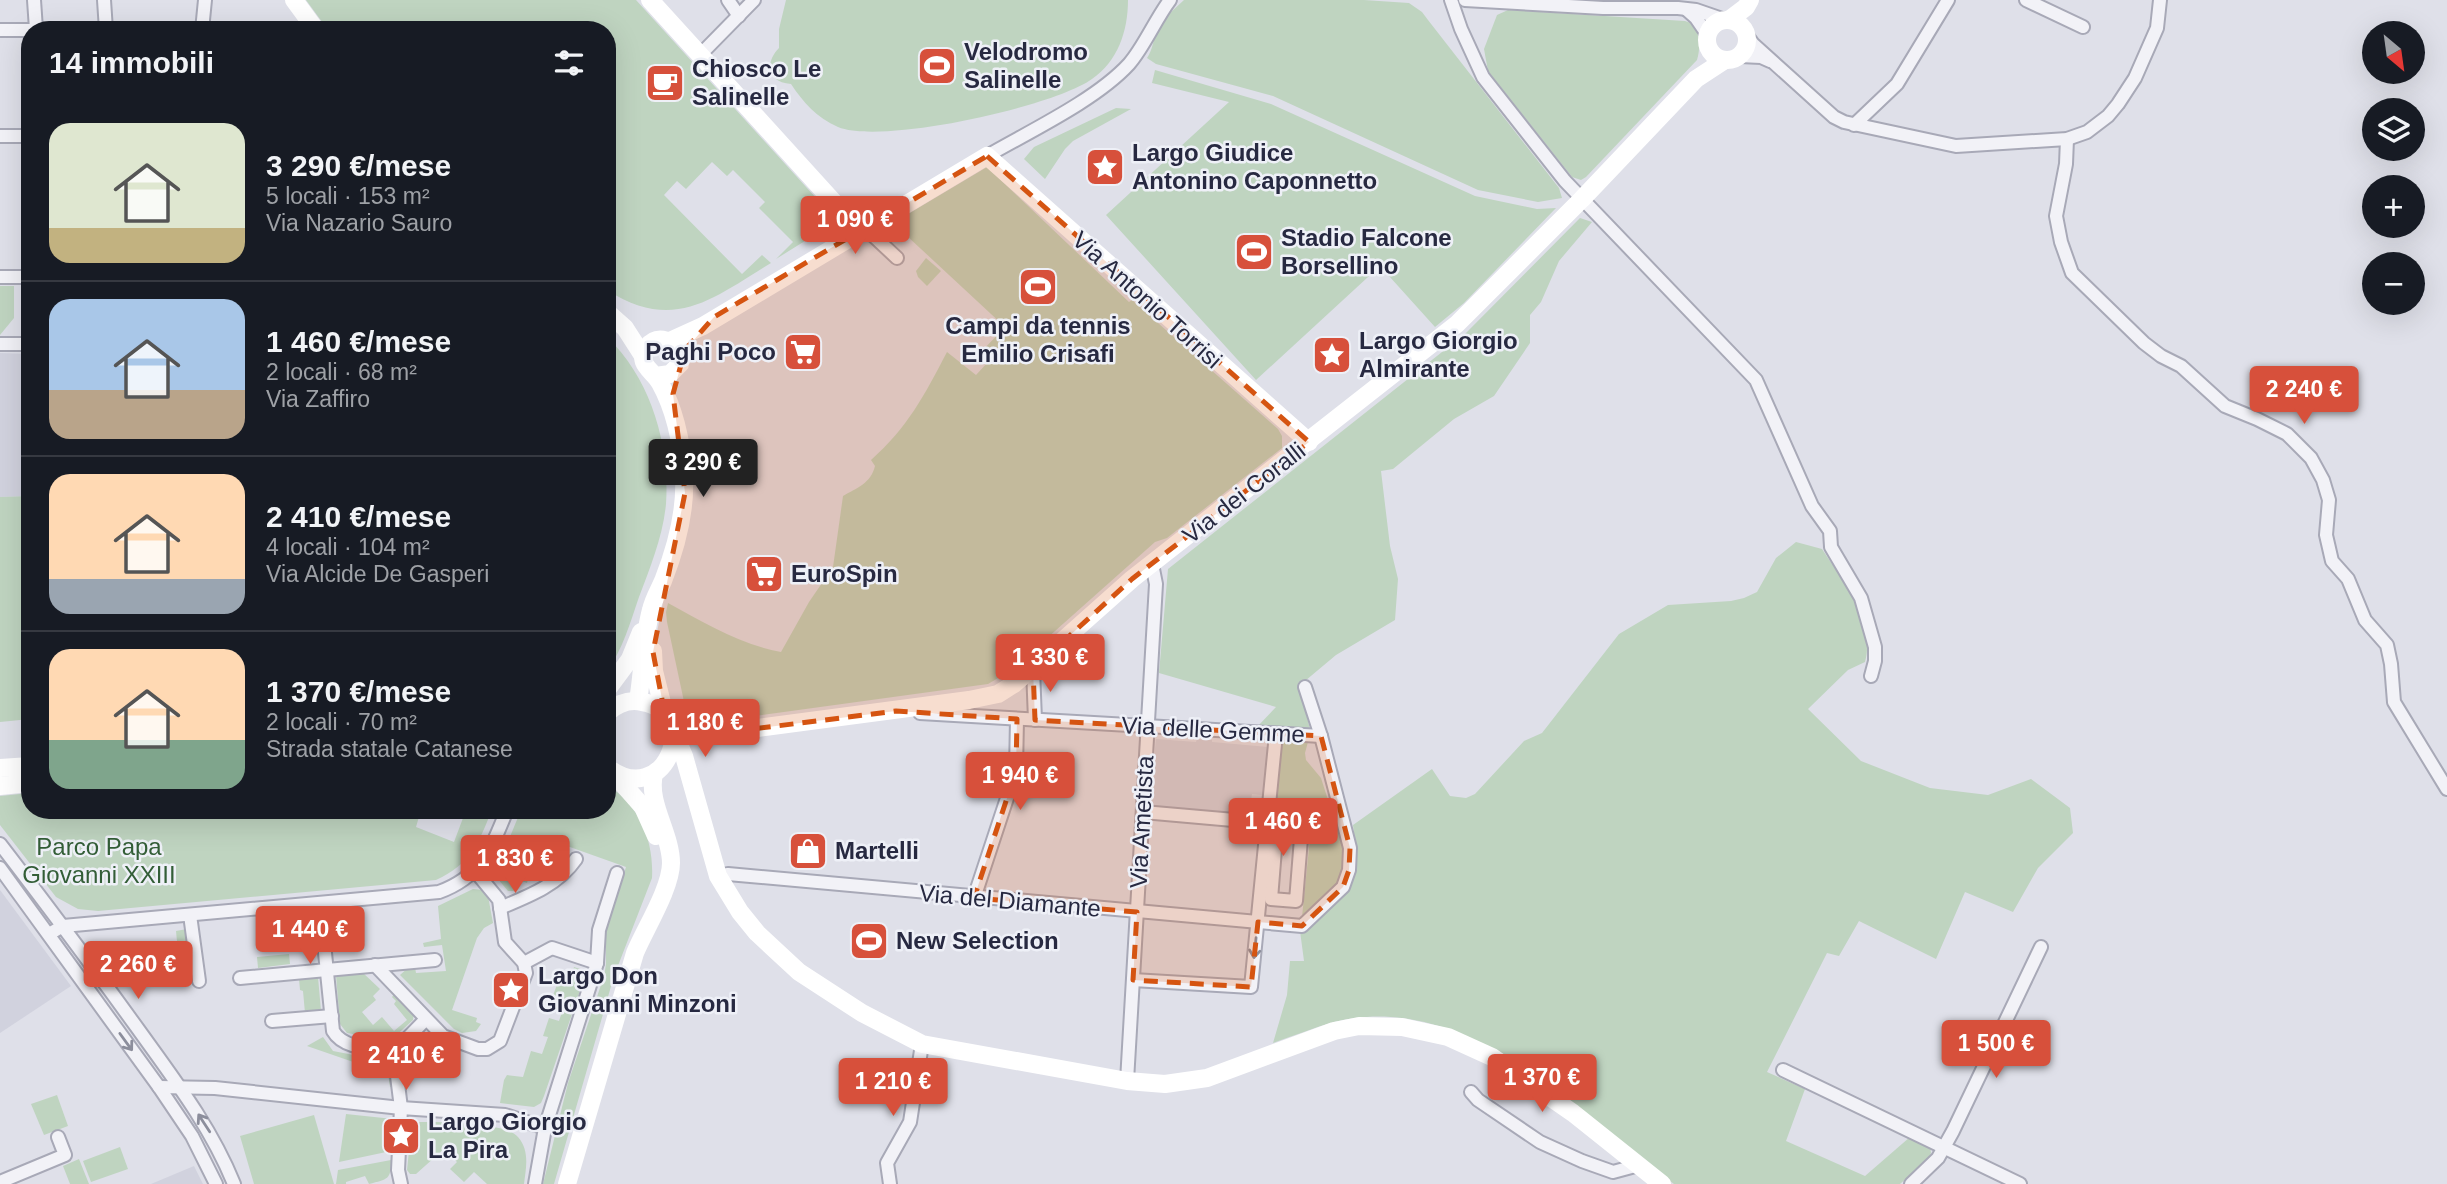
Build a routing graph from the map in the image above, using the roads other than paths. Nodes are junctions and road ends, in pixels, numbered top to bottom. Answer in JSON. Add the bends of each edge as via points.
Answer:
{"nodes":[{"id":1,"x":34,"y":0,"type":"edge"},
{"id":2,"x":104,"y":0,"type":"edge"},
{"id":3,"x":205,"y":0,"type":"edge"},
{"id":4,"x":294,"y":0,"type":"edge"},
{"id":5,"x":650,"y":0,"type":"edge"},
{"id":6,"x":662,"y":0,"type":"edge"},
{"id":7,"x":728,"y":0,"type":"edge"},
{"id":8,"x":754,"y":0,"type":"edge"},
{"id":9,"x":1154,"y":0,"type":"edge"},
{"id":10,"x":1170,"y":0,"type":"edge"},
{"id":11,"x":1451,"y":0,"type":"edge"},
{"id":12,"x":1465,"y":0,"type":"edge"},
{"id":13,"x":1948,"y":0,"type":"edge"},
{"id":14,"x":2026,"y":0,"type":"edge"},
{"id":15,"x":2160,"y":0,"type":"edge"},
{"id":16,"x":1748,"y":3,"type":"edge"},
{"id":17,"x":1687,"y":10,"type":"junction"},
{"id":18,"x":739,"y":16,"type":"junction"},
{"id":19,"x":35,"y":21,"type":"edge"},
{"id":20,"x":105,"y":21,"type":"edge"},
{"id":21,"x":203,"y":21,"type":"edge"},
{"id":22,"x":309,"y":21,"type":"edge"},
{"id":23,"x":1154,"y":21,"type":"junction"},
{"id":24,"x":1736,"y":25,"type":"junction"},
{"id":25,"x":2083,"y":27,"type":"dead end"},
{"id":26,"x":21,"y":29,"type":"edge"},
{"id":27,"x":0,"y":30,"type":"edge"},
{"id":28,"x":1708,"y":42,"type":"junction"},
{"id":29,"x":704,"y":52,"type":"junction"},
{"id":30,"x":1732,"y":58,"type":"junction"},
{"id":31,"x":1774,"y":63,"type":"junction"},
{"id":32,"x":1696,"y":79,"type":"junction"},
{"id":33,"x":1854,"y":124,"type":"junction"},
{"id":34,"x":0,"y":136,"type":"edge"},
{"id":35,"x":21,"y":136,"type":"edge"},
{"id":36,"x":2067,"y":139,"type":"junction"},
{"id":37,"x":987,"y":156,"type":"junction"},
{"id":38,"x":1582,"y":199,"type":"junction"},
{"id":39,"x":865,"y":228,"type":"junction"},
{"id":40,"x":897,"y":258,"type":"dead end"},
{"id":41,"x":0,"y":277,"type":"edge"},
{"id":42,"x":21,"y":277,"type":"edge"},
{"id":43,"x":616,"y":320,"type":"edge"},
{"id":44,"x":702,"y":326,"type":"junction"},
{"id":45,"x":625,"y":328,"type":"junction"},
{"id":46,"x":663,"y":341,"type":"junction"},
{"id":47,"x":0,"y":344,"type":"edge"},
{"id":48,"x":21,"y":344,"type":"edge"},
{"id":49,"x":643,"y":356,"type":"junction"},
{"id":50,"x":678,"y":365,"type":"junction"},
{"id":51,"x":656,"y":376,"type":"junction"},
{"id":52,"x":674,"y":417,"type":"junction"},
{"id":53,"x":1308,"y":442,"type":"junction"},
{"id":54,"x":1152,"y":564,"type":"junction"},
{"id":55,"x":664,"y":578,"type":"junction"},
{"id":56,"x":651,"y":610,"type":"junction"},
{"id":57,"x":1033,"y":669,"type":"junction"},
{"id":58,"x":1871,"y":676,"type":"dead end"},
{"id":59,"x":616,"y":678,"type":"edge"},
{"id":60,"x":1306,"y":687,"type":"dead end"},
{"id":61,"x":998,"y":694,"type":"junction"},
{"id":62,"x":638,"y":701,"type":"junction"},
{"id":63,"x":616,"y":707,"type":"edge"},
{"id":64,"x":895,"y":711,"type":"junction"},
{"id":65,"x":998,"y":717,"type":"junction"},
{"id":66,"x":1017,"y":719,"type":"junction"},
{"id":67,"x":1035,"y":720,"type":"junction"},
{"id":68,"x":669,"y":721,"type":"junction"},
{"id":69,"x":1148,"y":726,"type":"junction"},
{"id":70,"x":1276,"y":734,"type":"junction"},
{"id":71,"x":705,"y":735,"type":"junction"},
{"id":72,"x":1321,"y":736,"type":"junction"},
{"id":73,"x":681,"y":748,"type":"junction"},
{"id":74,"x":21,"y":767,"type":"edge"},
{"id":75,"x":0,"y":768,"type":"edge"},
{"id":76,"x":659,"y":770,"type":"junction"},
{"id":77,"x":616,"y":773,"type":"edge"},
{"id":78,"x":616,"y":776,"type":"edge"},
{"id":79,"x":21,"y":784,"type":"edge"},
{"id":80,"x":0,"y":786,"type":"edge"},
{"id":81,"x":2447,"y":789,"type":"edge"},
{"id":82,"x":698,"y":804,"type":"junction"},
{"id":83,"x":1143,"y":812,"type":"junction"},
{"id":84,"x":503,"y":819,"type":"edge"},
{"id":85,"x":1272,"y":824,"type":"junction"},
{"id":86,"x":0,"y":844,"type":"edge"},
{"id":87,"x":576,"y":859,"type":"dead end"},
{"id":88,"x":0,"y":868,"type":"edge"},
{"id":89,"x":475,"y":871,"type":"junction"},
{"id":90,"x":617,"y":873,"type":"dead end"},
{"id":91,"x":718,"y":876,"type":"junction"},
{"id":92,"x":974,"y":898,"type":"junction"},
{"id":93,"x":320,"y":904,"type":"junction"},
{"id":94,"x":500,"y":908,"type":"junction"},
{"id":95,"x":1137,"y":912,"type":"junction"},
{"id":96,"x":190,"y":915,"type":"junction"},
{"id":97,"x":648,"y":922,"type":"junction"},
{"id":98,"x":1258,"y":922,"type":"junction"},
{"id":99,"x":63,"y":926,"type":"junction"},
{"id":100,"x":49,"y":934,"type":"junction"},
{"id":101,"x":2041,"y":947,"type":"dead end"},
{"id":102,"x":435,"y":960,"type":"dead end"},
{"id":103,"x":597,"y":962,"type":"junction"},
{"id":104,"x":524,"y":963,"type":"junction"},
{"id":105,"x":375,"y":965,"type":"junction"},
{"id":106,"x":327,"y":970,"type":"junction"},
{"id":107,"x":240,"y":978,"type":"dead end"},
{"id":108,"x":1133,"y":980,"type":"junction"},
{"id":109,"x":199,"y":981,"type":"dead end"},
{"id":110,"x":332,"y":1016,"type":"junction"},
{"id":111,"x":426,"y":1019,"type":"junction"},
{"id":112,"x":272,"y":1021,"type":"dead end"},
{"id":113,"x":922,"y":1044,"type":"junction"},
{"id":114,"x":394,"y":1052,"type":"junction"},
{"id":115,"x":1783,"y":1070,"type":"dead end"},
{"id":116,"x":1127,"y":1081,"type":"junction"},
{"id":117,"x":178,"y":1086,"type":"junction"},
{"id":118,"x":159,"y":1087,"type":"junction"},
{"id":119,"x":1471,"y":1092,"type":"dead end"},
{"id":120,"x":401,"y":1108,"type":"junction"},
{"id":121,"x":545,"y":1128,"type":"junction"},
{"id":122,"x":58,"y":1137,"type":"dead end"},
{"id":123,"x":1944,"y":1146,"type":"junction"},
{"id":124,"x":1639,"y":1166,"type":"junction"},
{"id":125,"x":0,"y":1182,"type":"edge"},
{"id":126,"x":216,"y":1184,"type":"edge"},
{"id":127,"x":234,"y":1184,"type":"edge"},
{"id":128,"x":401,"y":1184,"type":"edge"},
{"id":129,"x":535,"y":1184,"type":"edge"},
{"id":130,"x":568,"y":1184,"type":"edge"},
{"id":131,"x":890,"y":1184,"type":"edge"},
{"id":132,"x":1662,"y":1184,"type":"edge"},
{"id":133,"x":1911,"y":1184,"type":"edge"},
{"id":134,"x":2020,"y":1184,"type":"edge"}],
"edges":[{"from":1,"to":19,"type":"street"},
{"from":2,"to":20,"type":"street"},
{"from":3,"to":21,"type":"street"},
{"from":4,"to":22,"type":"street"},
{"from":5,"to":29,"type":"street"},
{"from":6,"to":29,"type":"street"},
{"from":7,"to":18,"type":"street"},
{"from":8,"to":18,"type":"street"},
{"from":9,"to":23,"type":"street"},
{"from":10,"to":23,"type":"street"},
{"from":11,"to":38,"type":"street","via":[[1483,77]]},
{"from":12,"to":17,"type":"street"},
{"from":13,"to":33,"type":"street","via":[[1897,84]]},
{"from":14,"to":25,"type":"street"},
{"from":15,"to":36,"type":"street","via":[[2157,28],[2118,104],[2087,132]]},
{"from":16,"to":24,"type":"street"},
{"from":17,"to":24,"type":"street"},
{"from":17,"to":28,"type":"street"},
{"from":18,"to":29,"type":"street"},
{"from":23,"to":37,"type":"street","via":[[1142,46],[1102,88]]},
{"from":24,"to":28,"type":"street","via":[[1714,24]]},
{"from":24,"to":30,"type":"street","via":[[1746,46]]},
{"from":24,"to":31,"type":"street"},
{"from":26,"to":27,"type":"street"},
{"from":28,"to":30,"type":"street","via":[[1714,56]]},
{"from":28,"to":32,"type":"street","via":[[1705,65]]},
{"from":29,"to":39,"type":"street"},
{"from":30,"to":31,"type":"street","via":[[1761,57]]},
{"from":30,"to":32,"type":"street"},
{"from":31,"to":33,"type":"street","via":[[1834,117]]},
{"from":32,"to":38,"type":"street","name":"Via dei Coralli"},
{"from":33,"to":36,"type":"street","via":[[1956,146]]},
{"from":34,"to":35,"type":"street"},
{"from":36,"to":81,"type":"street","via":[[2056,216],[2072,273],[2144,343],[2181,366],[2225,407],[2287,434],[2311,458],[2329,500],[2326,535],[2332,561],[2348,579],[2361,615],[2386,645],[2394,702]]},
{"from":37,"to":39,"type":"street"},
{"from":37,"to":53,"type":"street","name":"Via Antonio Torrisi"},
{"from":38,"to":53,"type":"street","name":"Via dei Coralli","via":[[1457,324]]},
{"from":38,"to":58,"type":"street","via":[[1756,380],[1812,506],[1830,531],[1831,547],[1861,598],[1875,648]]},
{"from":39,"to":40,"type":"street"},
{"from":39,"to":44,"type":"street"},
{"from":41,"to":42,"type":"street"},
{"from":43,"to":45,"type":"street"},
{"from":44,"to":46,"type":"street"},
{"from":44,"to":50,"type":"street"},
{"from":45,"to":46,"type":"street"},
{"from":45,"to":49,"type":"street"},
{"from":46,"to":49,"type":"street","via":[[648,346]]},
{"from":46,"to":50,"type":"street","via":[[678,349]]},
{"from":47,"to":48,"type":"street"},
{"from":49,"to":51,"type":"street","via":[[645,366]]},
{"from":50,"to":51,"type":"street","via":[[667,376]]},
{"from":50,"to":52,"type":"street"},
{"from":51,"to":52,"type":"street"},
{"from":52,"to":55,"type":"street","via":[[685,493],[679,533]]},
{"from":53,"to":54,"type":"street","name":"Via dei Coralli"},
{"from":54,"to":57,"type":"street","name":"Via dei Coralli"},
{"from":54,"to":69,"type":"street","name":"Via Ametista","via":[[1156,584]]},
{"from":55,"to":56,"type":"street"},
{"from":55,"to":68,"type":"street","via":[[653,652]]},
{"from":56,"to":59,"type":"street","via":[[630,659]]},
{"from":56,"to":62,"type":"street"},
{"from":57,"to":61,"type":"street","name":"Via dei Coralli"},
{"from":57,"to":67,"type":"street"},
{"from":60,"to":72,"type":"street"},
{"from":61,"to":64,"type":"street","name":"Via dei Coralli"},
{"from":61,"to":65,"type":"street"},
{"from":62,"to":63,"type":"street"},
{"from":62,"to":68,"type":"street","via":[[648,703]]},
{"from":64,"to":65,"type":"street","name":"Via delle Gemme"},
{"from":64,"to":71,"type":"street","name":"Via dei Coralli"},
{"from":65,"to":66,"type":"street","name":"Via delle Gemme"},
{"from":66,"to":67,"type":"street","name":"Via delle Gemme"},
{"from":66,"to":92,"type":"street","via":[[1016,771]]},
{"from":67,"to":69,"type":"street","name":"Via delle Gemme"},
{"from":68,"to":71,"type":"street"},
{"from":68,"to":73,"type":"street"},
{"from":68,"to":76,"type":"street","via":[[674,747]]},
{"from":69,"to":70,"type":"street","name":"Via delle Gemme"},
{"from":69,"to":83,"type":"street","name":"Via Ametista"},
{"from":70,"to":72,"type":"street","name":"Via delle Gemme"},
{"from":70,"to":85,"type":"street"},
{"from":71,"to":73,"type":"street"},
{"from":72,"to":98,"type":"street","name":"Via del Diamante","via":[[1350,848],[1349,870],[1343,887],[1302,926]]},
{"from":73,"to":76,"type":"street"},
{"from":73,"to":82,"type":"street"},
{"from":74,"to":75,"type":"street"},
{"from":76,"to":77,"type":"street","via":[[643,778]]},
{"from":76,"to":82,"type":"street","via":[[681,778]]},
{"from":76,"to":97,"type":"street","via":[[652,785],[671,863],[660,902]]},
{"from":78,"to":97,"type":"street","via":[[643,807],[656,836],[660,866]]},
{"from":79,"to":80,"type":"street"},
{"from":82,"to":91,"type":"street"},
{"from":83,"to":85,"type":"street"},
{"from":83,"to":95,"type":"street","name":"Via Ametista"},
{"from":84,"to":89,"type":"street","via":[[491,849]]},
{"from":85,"to":85,"type":"street","via":[[1271,899],[1296,901],[1302,826]]},
{"from":85,"to":98,"type":"street"},
{"from":86,"to":99,"type":"street"},
{"from":87,"to":94,"type":"street","via":[[548,885]]},
{"from":88,"to":100,"type":"street"},
{"from":89,"to":93,"type":"street","via":[[439,892]]},
{"from":89,"to":94,"type":"street","via":[[495,894]]},
{"from":90,"to":103,"type":"street","via":[[599,930]]},
{"from":91,"to":92,"type":"street","name":"Via del Diamante"},
{"from":91,"to":113,"type":"street","via":[[740,912],[799,972],[862,1013]]},
{"from":92,"to":95,"type":"street","name":"Via del Diamante"},
{"from":93,"to":96,"type":"street"},
{"from":93,"to":106,"type":"street"},
{"from":94,"to":104,"type":"street","via":[[505,942]]},
{"from":95,"to":98,"type":"street","name":"Via del Diamante"},
{"from":95,"to":108,"type":"street","name":"Via Ametista"},
{"from":96,"to":99,"type":"street"},
{"from":96,"to":109,"type":"street"},
{"from":97,"to":130,"type":"street"},
{"from":98,"to":108,"type":"street","one_way":true,"via":[[1251,987]]},
{"from":99,"to":100,"type":"street"},
{"from":99,"to":117,"type":"street"},
{"from":100,"to":118,"type":"street","one_way":true},
{"from":101,"to":123,"type":"street"},
{"from":102,"to":105,"type":"street"},
{"from":103,"to":104,"type":"street","via":[[552,948]]},
{"from":103,"to":121,"type":"street"},
{"from":104,"to":111,"type":"street","via":[[526,973],[504,1035],[495,1046],[478,1049],[454,1042]]},
{"from":105,"to":106,"type":"street"},
{"from":105,"to":111,"type":"street"},
{"from":106,"to":107,"type":"street"},
{"from":106,"to":110,"type":"street"},
{"from":108,"to":116,"type":"street","name":"Via Ametista"},
{"from":110,"to":112,"type":"street"},
{"from":110,"to":114,"type":"street","via":[[333,1031],[346,1044]]},
{"from":111,"to":114,"type":"street"},
{"from":113,"to":116,"type":"street"},
{"from":113,"to":131,"type":"street","via":[[910,1122],[887,1163]]},
{"from":114,"to":120,"type":"street"},
{"from":115,"to":123,"type":"street"},
{"from":116,"to":124,"type":"street","via":[[1165,1084],[1207,1078],[1359,1026],[1427,1031],[1469,1045],[1514,1070]]},
{"from":117,"to":118,"type":"street"},
{"from":117,"to":120,"type":"street"},
{"from":127,"to":117,"type":"street","one_way":true,"via":[[207,1128]]},
{"from":118,"to":126,"type":"street","via":[[192,1136]]},
{"from":119,"to":124,"type":"street","via":[[1539,1142],[1582,1161],[1614,1172]]},
{"from":120,"to":121,"type":"street","via":[[505,1115]]},
{"from":120,"to":128,"type":"street"},
{"from":121,"to":129,"type":"street"},
{"from":122,"to":125,"type":"street","via":[[65,1155]]},
{"from":123,"to":133,"type":"street"},
{"from":123,"to":134,"type":"street"},
{"from":124,"to":132,"type":"street"}]}
